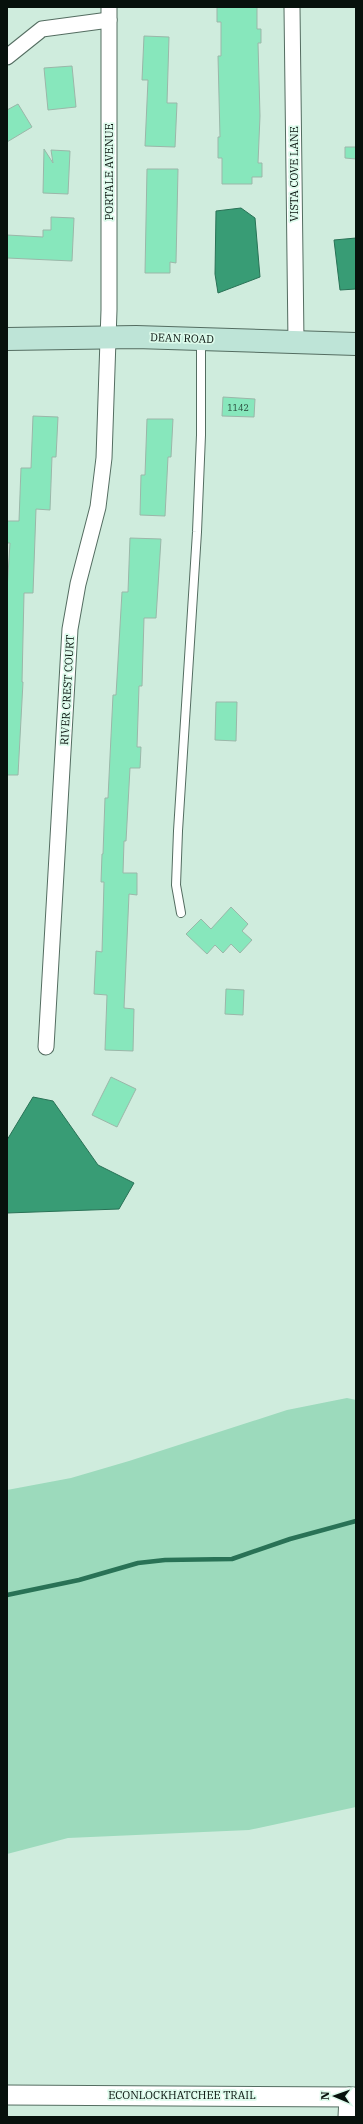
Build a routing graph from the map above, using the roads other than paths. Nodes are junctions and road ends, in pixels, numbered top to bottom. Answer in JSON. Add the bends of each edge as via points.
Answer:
{"nodes":[{"id":1,"x":292,"y":7,"type":"edge"},
{"id":2,"x":109,"y":13,"type":"edge"},
{"id":3,"x":7,"y":58,"type":"edge"},
{"id":4,"x":108,"y":337,"type":"junction"},
{"id":5,"x":7,"y":339,"type":"edge"},
{"id":6,"x":201,"y":339,"type":"junction"},
{"id":7,"x":296,"y":342,"type":"junction"},
{"id":8,"x":356,"y":344,"type":"edge"},
{"id":9,"x":181,"y":913,"type":"dead end"},
{"id":10,"x":46,"y":1047,"type":"dead end"},
{"id":11,"x":7,"y":2094,"type":"edge"},
{"id":12,"x":353,"y":2097,"type":"edge"},
{"id":13,"x":348,"y":2117,"type":"edge"}],
"edges":[{"from":1,"to":7,"type":"street","name":"VISTA COVE LANE"},
{"from":2,"to":3,"type":"street","via":[[42,29]]},
{"from":2,"to":4,"type":"street","name":"PORTALE AVENUE"},
{"from":4,"to":5,"type":"main road","name":"DEAN ROAD"},
{"from":4,"to":6,"type":"main road","name":"DEAN ROAD"},
{"from":4,"to":10,"type":"street","name":"RIVER CREST COURT","via":[[104,458],[98,507],[78,584],[70,628]]},
{"from":6,"to":7,"type":"main road","name":"DEAN ROAD"},
{"from":6,"to":9,"type":"lane","via":[[201,435],[197,524],[176,884]]},
{"from":7,"to":8,"type":"main road","name":"DEAN ROAD"},
{"from":11,"to":12,"type":"street","name":"ECONLOCKHATCHEE TRAIL"},
{"from":12,"to":13,"type":"street"}]}
